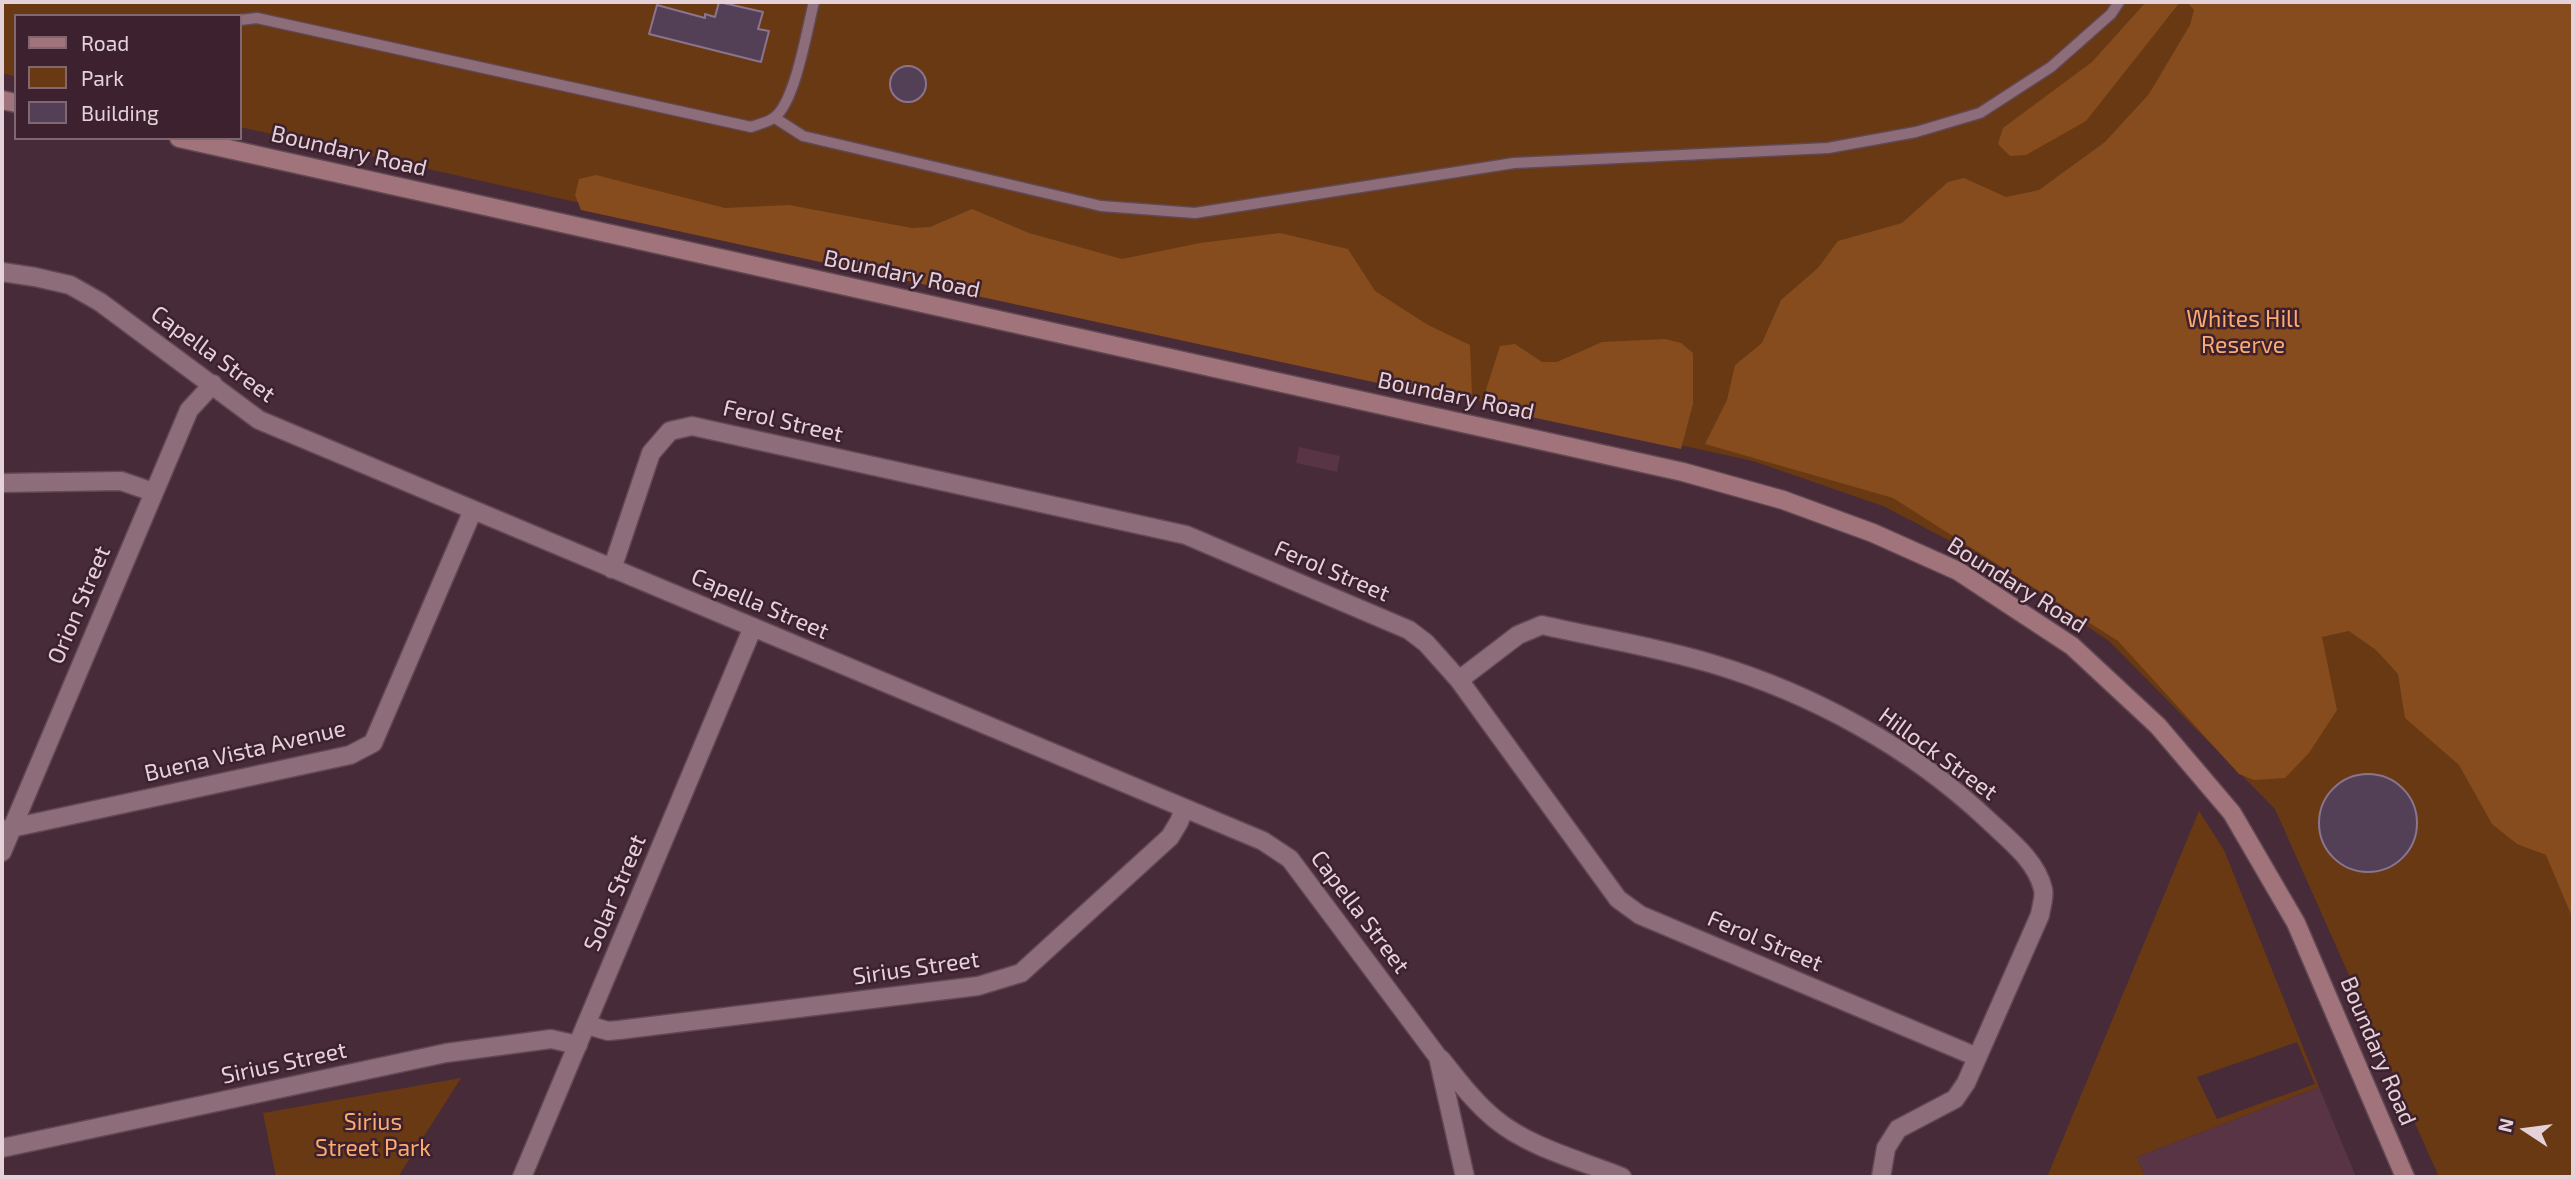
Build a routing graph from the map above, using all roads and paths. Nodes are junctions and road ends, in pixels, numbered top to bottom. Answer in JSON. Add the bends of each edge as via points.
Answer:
{"nodes":[{"id":1,"x":814,"y":2,"type":"edge"},
{"id":2,"x":2119,"y":2,"type":"edge"},
{"id":3,"x":242,"y":20,"type":"edge"},
{"id":4,"x":775,"y":118,"type":"junction"},
{"id":5,"x":190,"y":140,"type":"edge"},
{"id":6,"x":2,"y":272,"type":"edge"},
{"id":7,"x":213,"y":384,"type":"junction"},
{"id":8,"x":2,"y":483,"type":"edge"},
{"id":9,"x":153,"y":492,"type":"junction"},
{"id":10,"x":473,"y":510,"type":"junction"},
{"id":11,"x":612,"y":569,"type":"junction"},
{"id":12,"x":753,"y":627,"type":"junction"},
{"id":13,"x":1459,"y":680,"type":"junction"},
{"id":14,"x":1184,"y":809,"type":"junction"},
{"id":15,"x":7,"y":829,"type":"edge"},
{"id":16,"x":2,"y":852,"type":"edge"},
{"id":17,"x":587,"y":1025,"type":"junction"},
{"id":18,"x":578,"y":1045,"type":"junction"},
{"id":19,"x":1438,"y":1057,"type":"junction"},
{"id":20,"x":1978,"y":1057,"type":"junction"},
{"id":21,"x":2,"y":1148,"type":"edge"},
{"id":22,"x":522,"y":1177,"type":"edge"},
{"id":23,"x":1465,"y":1177,"type":"edge"},
{"id":24,"x":1622,"y":1177,"type":"edge"},
{"id":25,"x":1881,"y":1177,"type":"edge"},
{"id":26,"x":2405,"y":1177,"type":"edge"}],
"edges":[{"from":1,"to":4,"type":"lane","via":[[798,68]]},
{"from":2,"to":4,"type":"lane","via":[[2051,67],[1980,113],[1916,132],[1828,148],[1514,163],[1195,213],[1101,206],[803,136]]},
{"from":3,"to":4,"type":"lane","via":[[257,18],[751,127]]},
{"from":5,"to":26,"type":"main road","name":"Boundary Road","via":[[1683,472],[1783,500],[1958,571],[2072,646],[2158,726],[2232,813],[2296,923]]},
{"from":6,"to":7,"type":"street","name":"Capella Street","via":[[70,285]]},
{"from":7,"to":9,"type":"street","name":"Orion Street","via":[[189,410]]},
{"from":7,"to":10,"type":"street","name":"Capella Street","via":[[259,420]]},
{"from":8,"to":9,"type":"street","via":[[121,481]]},
{"from":9,"to":15,"type":"street","name":"Orion Street"},
{"from":10,"to":11,"type":"street","name":"Capella Street"},
{"from":10,"to":15,"type":"street","name":"Buena Vista Avenue","via":[[373,743],[350,755]]},
{"from":11,"to":12,"type":"street","name":"Capella Street"},
{"from":11,"to":13,"type":"street","name":"Ferol Street","via":[[651,453],[670,431],[692,426],[1186,535],[1409,630]]},
{"from":12,"to":14,"type":"street","name":"Capella Street"},
{"from":12,"to":17,"type":"street","name":"Solar Street"},
{"from":13,"to":20,"type":"street","name":"Ferol Street","via":[[1618,899],[1640,915]]},
{"from":13,"to":20,"type":"street","name":"Hillock Street","via":[[1518,635],[1542,625],[1712,663],[1838,715],[1921,765],[1963,796],[2022,852],[2044,891],[2040,915]]},
{"from":14,"to":17,"type":"street","name":"Sirius Street","via":[[1170,837],[1021,973],[978,986],[646,1027],[608,1031]]},
{"from":14,"to":19,"type":"street","name":"Capella Street","via":[[1262,841],[1290,859]]},
{"from":15,"to":16,"type":"street","name":"Orion Street"},
{"from":17,"to":18,"type":"street","name":"Solar Street"},
{"from":18,"to":21,"type":"street","name":"Sirius Street","via":[[551,1040],[446,1053]]},
{"from":18,"to":22,"type":"street","name":"Solar Street"},
{"from":19,"to":23,"type":"street","name":"Capella Street"},
{"from":19,"to":24,"type":"street","name":"Capella Street","via":[[1496,1120],[1526,1139]]},
{"from":20,"to":25,"type":"street","name":"Hillock Street","via":[[1955,1099],[1898,1129],[1886,1148]]}]}
